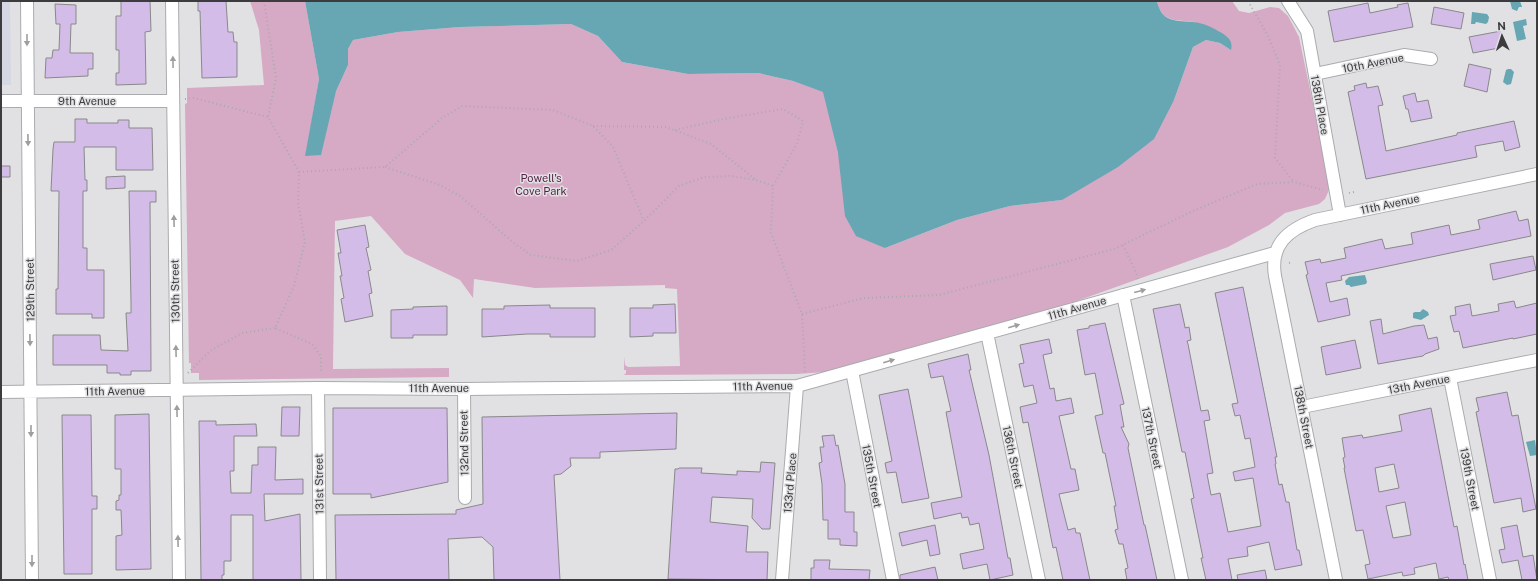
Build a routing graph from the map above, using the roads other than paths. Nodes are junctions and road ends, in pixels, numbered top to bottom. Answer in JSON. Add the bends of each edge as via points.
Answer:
{"nodes":[{"id":1,"x":27,"y":1,"type":"edge"},
{"id":2,"x":172,"y":1,"type":"edge"},
{"id":3,"x":1288,"y":1,"type":"edge"},
{"id":4,"x":1431,"y":60,"type":"dead end"},
{"id":5,"x":1315,"y":74,"type":"junction"},
{"id":6,"x":1,"y":101,"type":"edge"},
{"id":7,"x":28,"y":101,"type":"junction"},
{"id":8,"x":173,"y":101,"type":"junction"},
{"id":9,"x":1537,"y":174,"type":"edge"},
{"id":10,"x":1340,"y":215,"type":"junction"},
{"id":11,"x":1275,"y":253,"type":"junction"},
{"id":12,"x":1123,"y":296,"type":"junction"},
{"id":13,"x":987,"y":333,"type":"junction"},
{"id":14,"x":1537,"y":360,"type":"edge"},
{"id":15,"x":852,"y":371,"type":"junction"},
{"id":16,"x":1450,"y":378,"type":"junction"},
{"id":17,"x":802,"y":384,"type":"junction"},
{"id":18,"x":318,"y":388,"type":"junction"},
{"id":19,"x":464,"y":388,"type":"junction"},
{"id":20,"x":176,"y":390,"type":"junction"},
{"id":21,"x":1,"y":392,"type":"edge"},
{"id":22,"x":31,"y":392,"type":"junction"},
{"id":23,"x":1302,"y":407,"type":"junction"},
{"id":24,"x":465,"y":498,"type":"dead end"},
{"id":25,"x":32,"y":580,"type":"edge"},
{"id":26,"x":178,"y":580,"type":"edge"},
{"id":27,"x":320,"y":580,"type":"edge"},
{"id":28,"x":782,"y":580,"type":"edge"},
{"id":29,"x":893,"y":580,"type":"edge"},
{"id":30,"x":1039,"y":580,"type":"edge"},
{"id":31,"x":1182,"y":580,"type":"edge"},
{"id":32,"x":1336,"y":580,"type":"edge"},
{"id":33,"x":1490,"y":580,"type":"edge"}],
"edges":[{"from":1,"to":7,"type":"street","name":"129th Street","one_way":true},
{"from":8,"to":2,"type":"street","name":"130th Street","one_way":true},
{"from":3,"to":5,"type":"street","name":"138th Place","via":[[1307,31]]},
{"from":4,"to":5,"type":"street","name":"10th Avenue","via":[[1404,56]]},
{"from":5,"to":10,"type":"street","name":"138th Place"},
{"from":6,"to":7,"type":"street","name":"9th Avenue"},
{"from":7,"to":8,"type":"street","name":"9th Avenue"},
{"from":7,"to":22,"type":"street","name":"129th Street","one_way":true},
{"from":20,"to":8,"type":"street","name":"130th Street","one_way":true},
{"from":9,"to":10,"type":"street","name":"11th Avenue"},
{"from":10,"to":11,"type":"street","name":"11th Avenue","via":[[1303,224],[1284,239]]},
{"from":12,"to":11,"type":"street","name":"11th Avenue","one_way":true},
{"from":11,"to":23,"type":"street","name":"138th Street","via":[[1275,276]]},
{"from":13,"to":12,"type":"street","name":"11th Avenue","one_way":true},
{"from":12,"to":31,"type":"street","name":"137th Street"},
{"from":15,"to":13,"type":"street","name":"11th Avenue","one_way":true},
{"from":13,"to":30,"type":"street","name":"136th Street"},
{"from":14,"to":16,"type":"street","name":"13th Avenue"},
{"from":15,"to":17,"type":"street","name":"11th Avenue"},
{"from":15,"to":29,"type":"street","name":"135th Street"},
{"from":16,"to":23,"type":"street","name":"13th Avenue"},
{"from":16,"to":33,"type":"street","name":"139th Street"},
{"from":17,"to":19,"type":"street","name":"11th Avenue"},
{"from":17,"to":28,"type":"street","name":"133rd Place"},
{"from":18,"to":19,"type":"street","name":"11th Avenue"},
{"from":18,"to":20,"type":"street","name":"11th Avenue"},
{"from":18,"to":27,"type":"street","name":"131st Street"},
{"from":19,"to":24,"type":"street","name":"132nd Street"},
{"from":20,"to":22,"type":"street","name":"11th Avenue"},
{"from":26,"to":20,"type":"street","name":"130th Street","one_way":true},
{"from":21,"to":22,"type":"street","name":"11th Avenue"},
{"from":22,"to":25,"type":"street","name":"129th Street","one_way":true},
{"from":23,"to":32,"type":"street","name":"138th Street"}]}
